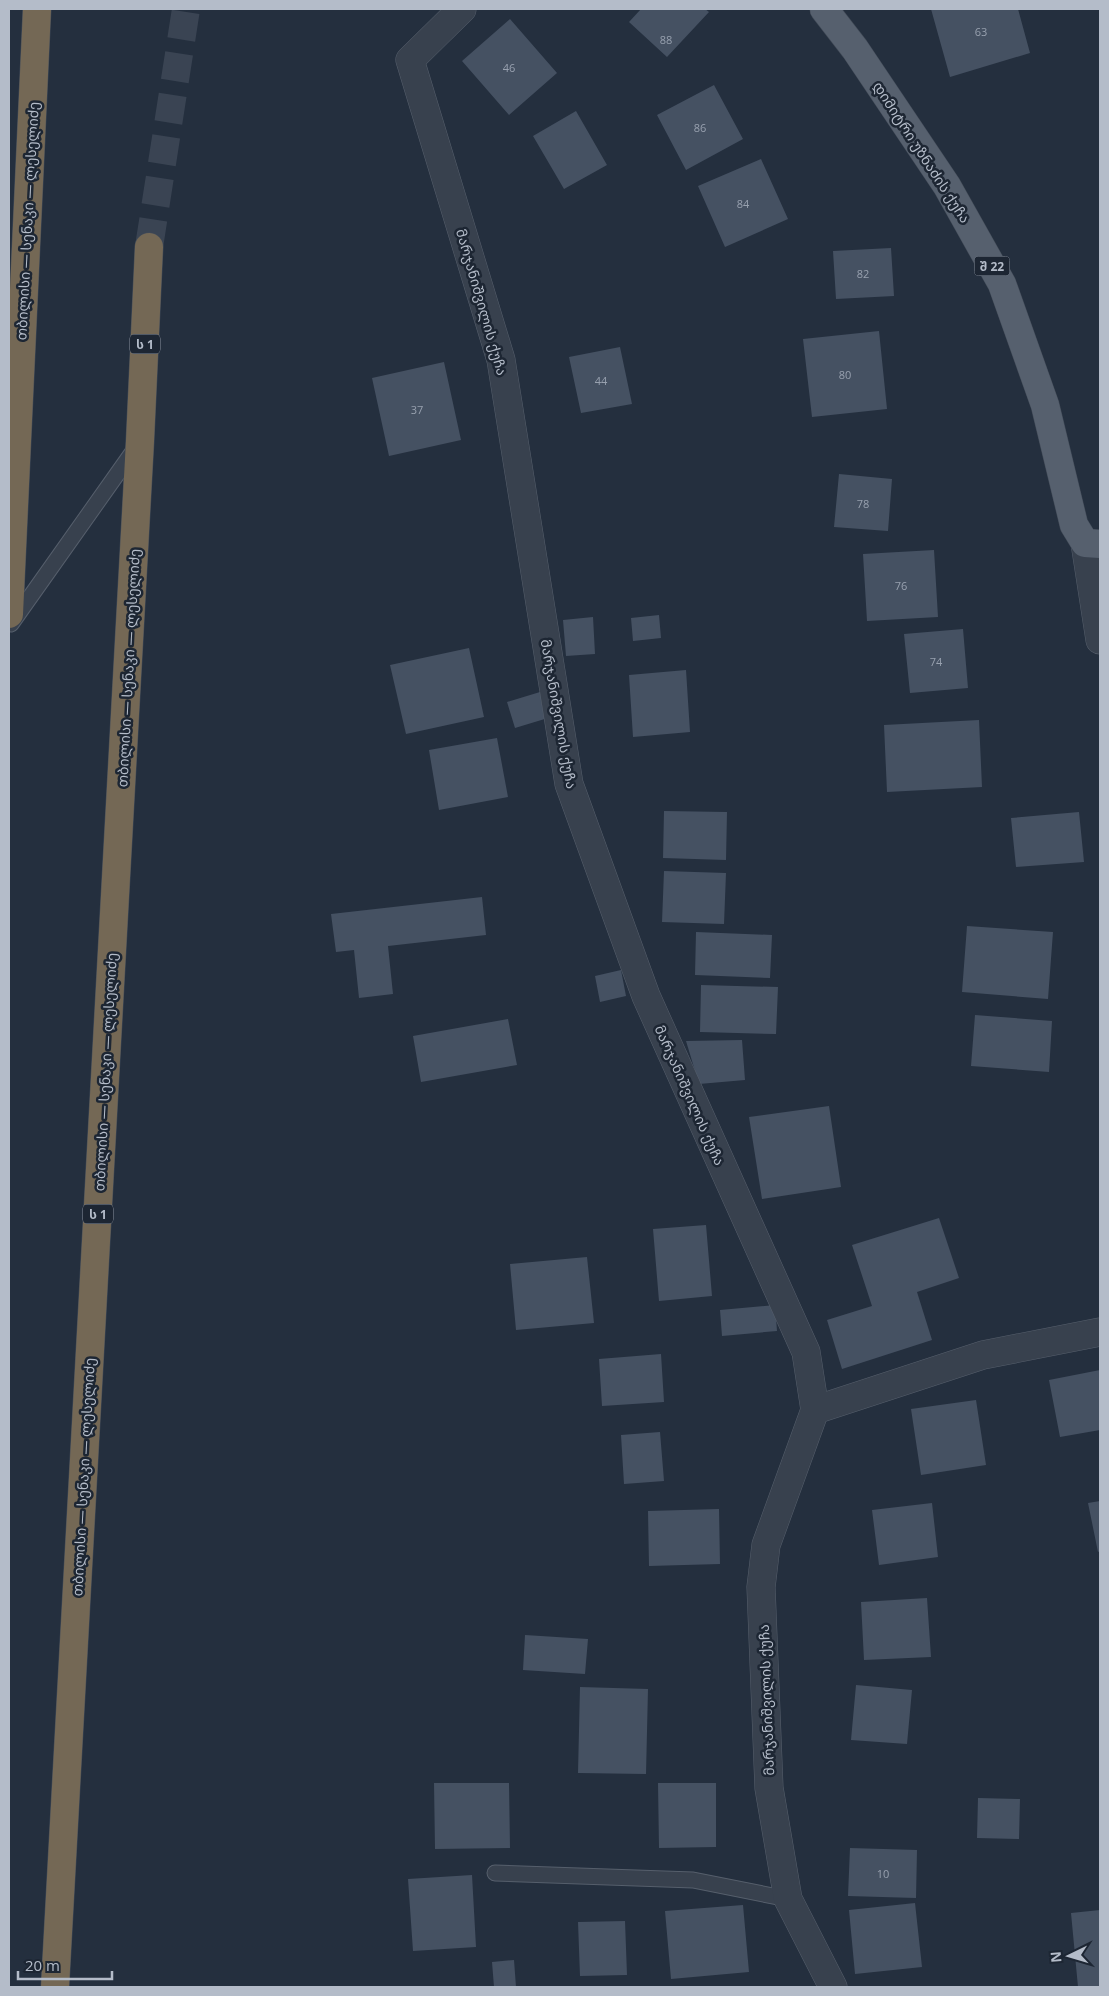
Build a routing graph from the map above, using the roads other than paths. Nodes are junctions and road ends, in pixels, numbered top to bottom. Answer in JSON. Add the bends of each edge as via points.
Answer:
{"nodes":[{"id":1,"x":37,"y":9,"type":"edge"},
{"id":2,"x":462,"y":9,"type":"edge"},
{"id":3,"x":824,"y":9,"type":"edge"},
{"id":4,"x":149,"y":247,"type":"tunnel mouth"},
{"id":5,"x":140,"y":441,"type":"junction"},
{"id":6,"x":1093,"y":543,"type":"edge"},
{"id":7,"x":9,"y":614,"type":"edge"},
{"id":8,"x":9,"y":627,"type":"edge"},
{"id":9,"x":1100,"y":640,"type":"edge"},
{"id":10,"x":1100,"y":1332,"type":"edge"},
{"id":11,"x":815,"y":1410,"type":"junction"},
{"id":12,"x":495,"y":1873,"type":"dead end"},
{"id":13,"x":788,"y":1900,"type":"junction"},
{"id":14,"x":55,"y":1987,"type":"edge"},
{"id":15,"x":833,"y":1987,"type":"edge"}],
"edges":[{"from":1,"to":7,"type":"highway","name":"თბილისი — სენაკი — ლესელიძე"},
{"from":2,"to":11,"type":"street","name":"მარჯანიშვილის ქუჩა","via":[[410,60],[501,360],[569,784],[646,996],[806,1352]]},
{"from":3,"to":6,"type":"main road","name":"დიმიტრი უზნაძის ქუჩა","number":"შ 22","via":[[855,49],[947,186],[1002,284],[1045,404],[1074,525]]},
{"from":4,"to":5,"type":"highway","name":"თბილისი — სენაკი — ლესელიძე","number":"ს 1"},
{"from":5,"to":8,"type":"lane"},
{"from":5,"to":14,"type":"highway","name":"თბილისი — სენაკი — ლესელიძე","number":"ს 1"},
{"from":6,"to":9,"type":"street"},
{"from":10,"to":11,"type":"street","via":[[983,1355]]},
{"from":11,"to":13,"type":"street","name":"მარჯანიშვილის ქუჩა","via":[[766,1545],[761,1587],[769,1788]]},
{"from":12,"to":13,"type":"lane","via":[[693,1880]]},
{"from":13,"to":15,"type":"street","name":"მარჯანიშვილის ქუჩა"}]}
